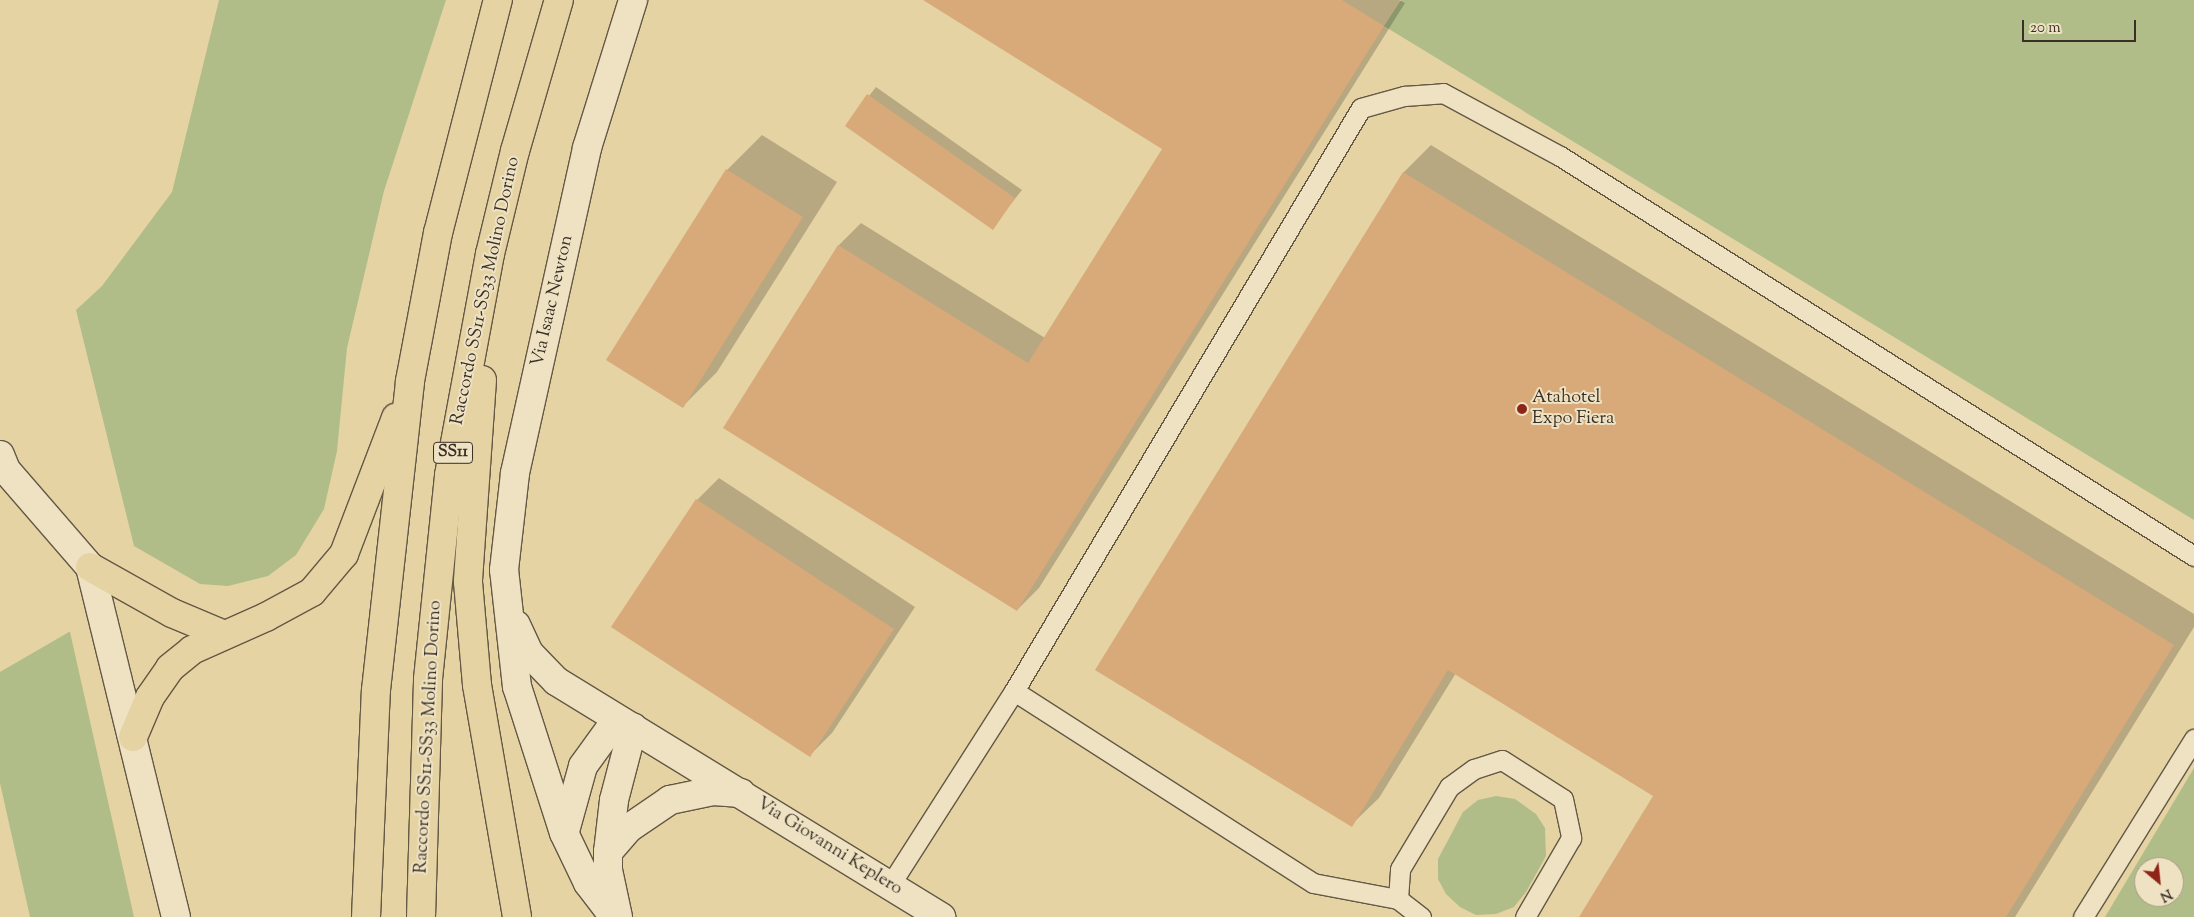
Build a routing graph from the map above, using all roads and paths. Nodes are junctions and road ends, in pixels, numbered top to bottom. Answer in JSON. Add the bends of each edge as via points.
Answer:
{"nodes":[{"id":1,"x":498,"y":0,"type":"edge"},
{"id":2,"x":558,"y":0,"type":"edge"},
{"id":3,"x":633,"y":0,"type":"edge"},
{"id":4,"x":490,"y":254,"type":"junction"},
{"id":5,"x":410,"y":381,"type":"junction"},
{"id":6,"x":0,"y":455,"type":"edge"},
{"id":7,"x":2194,"y":556,"type":"edge"},
{"id":8,"x":90,"y":567,"type":"junction"},
{"id":9,"x":508,"y":608,"type":"junction"},
{"id":10,"x":222,"y":634,"type":"junction"},
{"id":11,"x":1014,"y":691,"type":"junction"},
{"id":12,"x":625,"y":723,"type":"junction"},
{"id":13,"x":132,"y":736,"type":"junction"},
{"id":14,"x":2194,"y":739,"type":"edge"},
{"id":15,"x":742,"y":793,"type":"junction"},
{"id":16,"x":564,"y":833,"type":"junction"},
{"id":17,"x":608,"y":852,"type":"junction"},
{"id":18,"x":890,"y":885,"type":"junction"},
{"id":19,"x":1398,"y":899,"type":"junction"},
{"id":20,"x":176,"y":917,"type":"edge"},
{"id":21,"x":366,"y":917,"type":"edge"},
{"id":22,"x":421,"y":917,"type":"edge"},
{"id":23,"x":517,"y":917,"type":"edge"},
{"id":24,"x":614,"y":917,"type":"edge"},
{"id":25,"x":618,"y":917,"type":"edge"},
{"id":26,"x":941,"y":917,"type":"edge"},
{"id":27,"x":1421,"y":917,"type":"edge"},
{"id":28,"x":1525,"y":917,"type":"edge"},
{"id":29,"x":2083,"y":917,"type":"edge"}],
"edges":[{"from":1,"to":5,"type":"highway","via":[[438,234]]},
{"from":2,"to":4,"type":"highway","name":"Raccordo SS11-SS33 Molino Dorino","number":"SS11"},
{"from":3,"to":9,"type":"street","name":"Via Isaac Newton","via":[[587,148],[515,473],[504,570]]},
{"from":4,"to":22,"type":"highway","name":"Raccordo SS11-SS33 Molino Dorino","number":"SS11","via":[[449,475],[428,679]]},
{"from":4,"to":23,"type":"highway","via":[[468,582],[477,686]]},
{"from":5,"to":10,"type":"highway","via":[[344,554],[312,592],[266,617]]},
{"from":5,"to":21,"type":"highway","via":[[376,690]]},
{"from":6,"to":8,"type":"street","via":[[6,470]]},
{"from":7,"to":11,"type":"lane","via":[[1560,156],[1443,93],[1404,96],[1361,108]]},
{"from":8,"to":10,"type":"highway","via":[[172,613]]},
{"from":8,"to":13,"type":"street"},
{"from":9,"to":12,"type":"street","name":"Via Giovanni Keplero","via":[[529,653],[540,667]]},
{"from":9,"to":16,"type":"street","name":"Via Isaac Newton","via":[[517,687]]},
{"from":10,"to":13,"type":"highway","via":[[192,650],[170,668],[150,697]]},
{"from":11,"to":18,"type":"lane"},
{"from":11,"to":19,"type":"lane","via":[[1313,884]]},
{"from":12,"to":15,"type":"street","name":"Via Giovanni Keplero"},
{"from":12,"to":16,"type":"street","via":[[583,766]]},
{"from":12,"to":17,"type":"street"},
{"from":13,"to":20,"type":"street"},
{"from":14,"to":29,"type":"lane"},
{"from":15,"to":17,"type":"street","via":[[705,792],[670,800],[629,828]]},
{"from":15,"to":18,"type":"street","name":"Via Giovanni Keplero"},
{"from":16,"to":24,"type":"street","name":"Via Isaac Newton","via":[[588,883]]},
{"from":17,"to":25,"type":"street","via":[[608,870]]},
{"from":18,"to":26,"type":"street","name":"Via Giovanni Keplero"},
{"from":19,"to":27,"type":"lane"},
{"from":19,"to":28,"type":"lane","via":[[1400,869],[1449,787],[1474,769],[1502,760],[1563,799],[1570,838]]}]}
